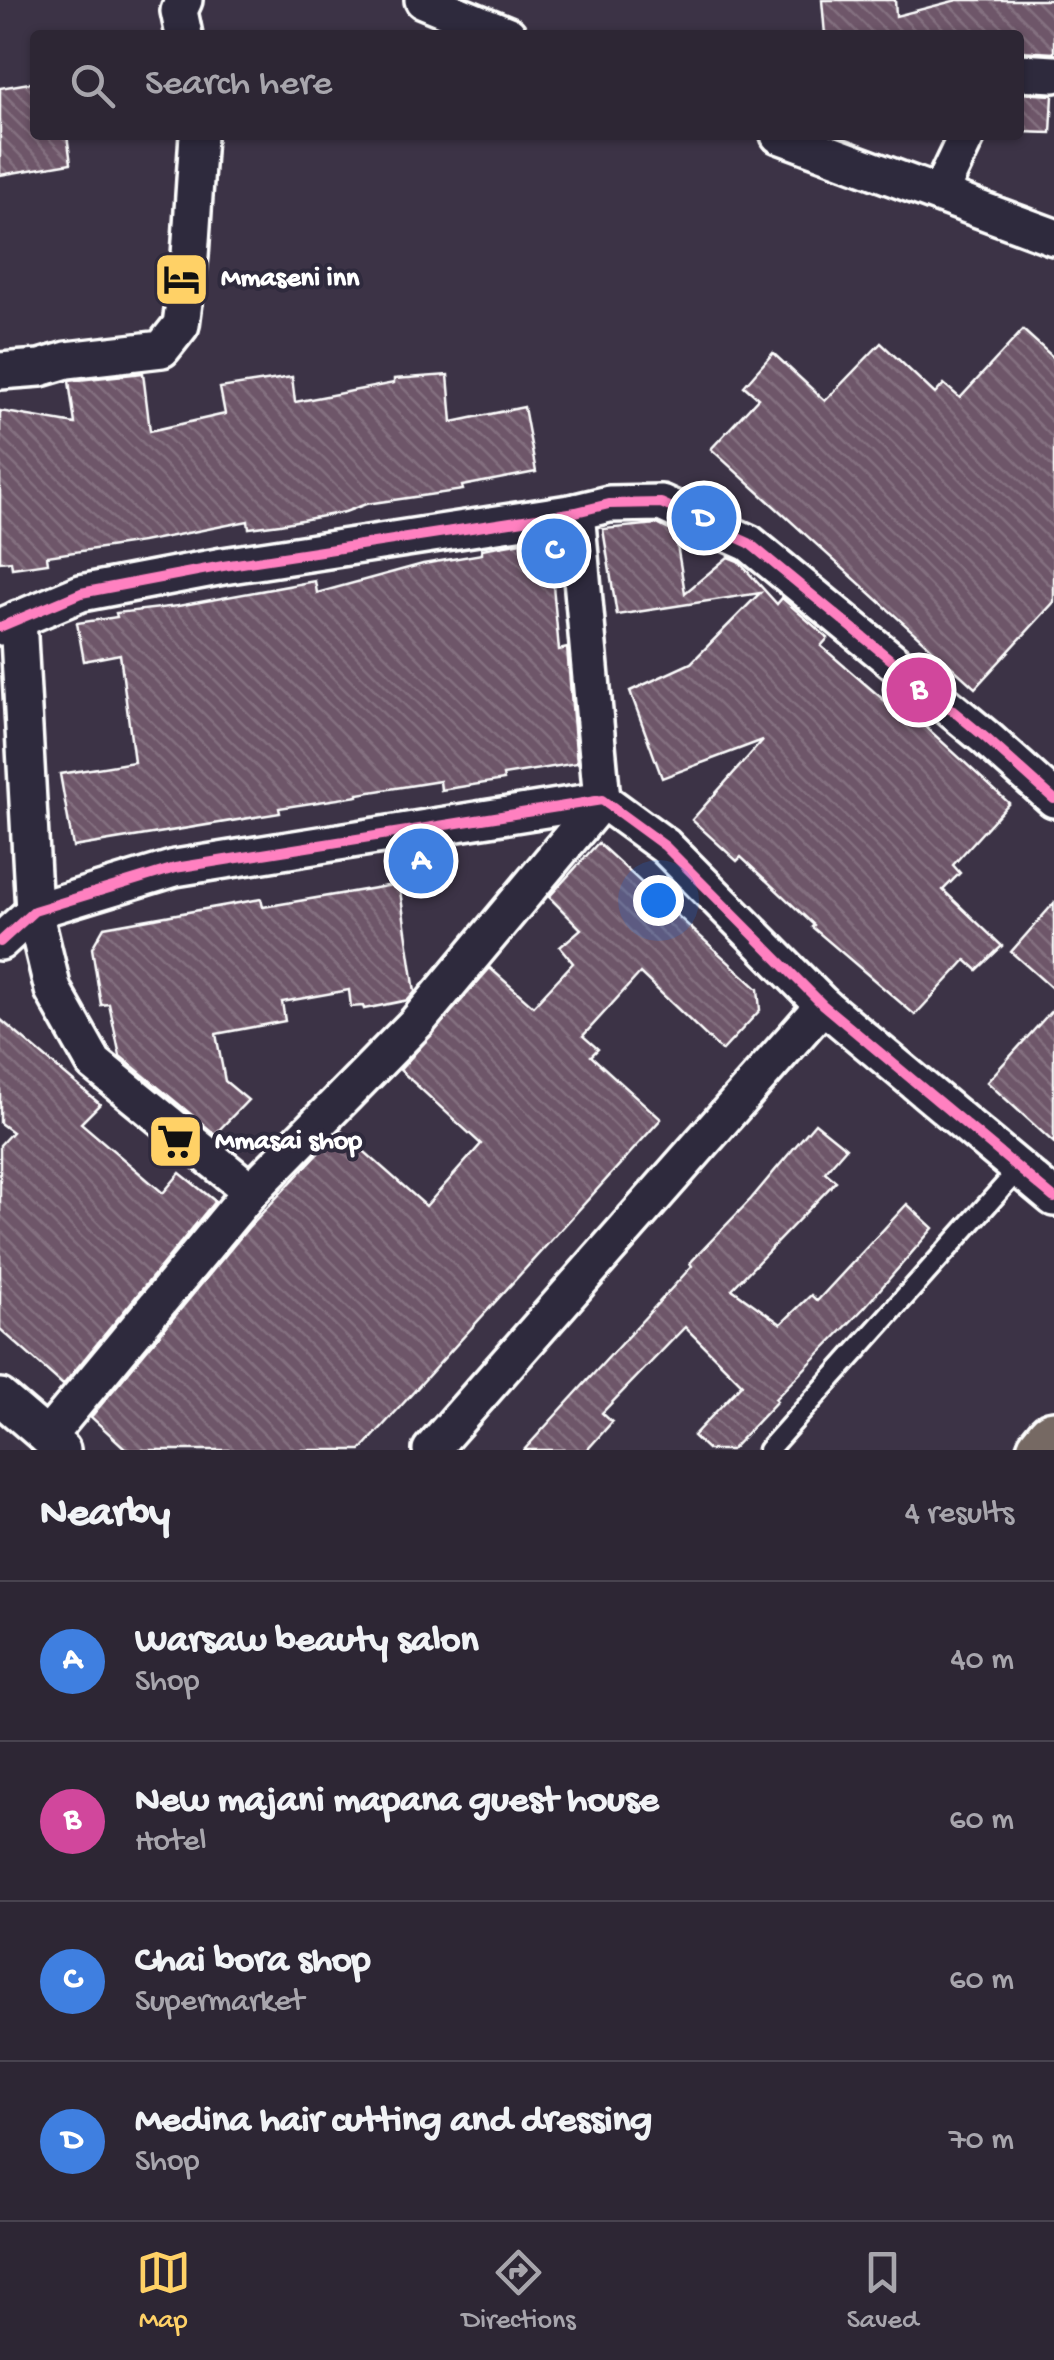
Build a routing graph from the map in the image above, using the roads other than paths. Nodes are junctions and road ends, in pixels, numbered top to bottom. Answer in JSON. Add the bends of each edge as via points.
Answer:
{"nodes":[{"id":1,"x":184,"y":0,"type":"edge"},
{"id":2,"x":423,"y":0,"type":"edge"},
{"id":3,"x":183,"y":30,"type":"edge"},
{"id":4,"x":496,"y":30,"type":"edge"},
{"id":5,"x":1024,"y":72,"type":"edge"},
{"id":6,"x":1054,"y":74,"type":"edge"},
{"id":7,"x":198,"y":140,"type":"edge"},
{"id":8,"x":793,"y":140,"type":"edge"},
{"id":9,"x":965,"y":140,"type":"edge"},
{"id":10,"x":940,"y":192,"type":"junction"},
{"id":11,"x":1054,"y":237,"type":"edge"},
{"id":12,"x":0,"y":371,"type":"edge"},
{"id":13,"x":576,"y":512,"type":"junction"},
{"id":14,"x":9,"y":623,"type":"edge"},
{"id":15,"x":1054,"y":799,"type":"edge"},
{"id":16,"x":602,"y":800,"type":"junction"},
{"id":17,"x":34,"y":912,"type":"junction"},
{"id":18,"x":0,"y":942,"type":"edge"},
{"id":19,"x":822,"y":1004,"type":"junction"},
{"id":20,"x":1019,"y":1169,"type":"junction"},
{"id":21,"x":251,"y":1192,"type":"junction"},
{"id":22,"x":1054,"y":1198,"type":"edge"},
{"id":23,"x":0,"y":1397,"type":"edge"},
{"id":24,"x":1054,"y":1440,"type":"edge"},
{"id":25,"x":54,"y":1444,"type":"edge"},
{"id":26,"x":431,"y":1450,"type":"edge"},
{"id":27,"x":768,"y":1450,"type":"edge"},
{"id":28,"x":1045,"y":1450,"type":"edge"}],
"edges":[{"from":1,"to":3,"type":"street"},
{"from":2,"to":4,"type":"street"},
{"from":5,"to":6,"type":"street"},
{"from":7,"to":12,"type":"street","via":[[180,325],[162,349]]},
{"from":8,"to":10,"type":"street"},
{"from":9,"to":10,"type":"street"},
{"from":10,"to":11,"type":"street"},
{"from":13,"to":14,"type":"street","via":[[81,593]]},
{"from":13,"to":15,"type":"street","via":[[661,503],[749,543]]},
{"from":13,"to":16,"type":"street"},
{"from":14,"to":17,"type":"street"},
{"from":16,"to":17,"type":"street","via":[[175,868]]},
{"from":16,"to":19,"type":"street","via":[[665,846]]},
{"from":16,"to":21,"type":"street","via":[[417,1022]]},
{"from":17,"to":18,"type":"street"},
{"from":17,"to":21,"type":"street","via":[[53,990],[94,1063]]},
{"from":19,"to":20,"type":"street"},
{"from":19,"to":26,"type":"street"},
{"from":20,"to":22,"type":"street"},
{"from":20,"to":27,"type":"lane"},
{"from":21,"to":25,"type":"street"},
{"from":23,"to":25,"type":"street"},
{"from":24,"to":28,"type":"highway"}]}
